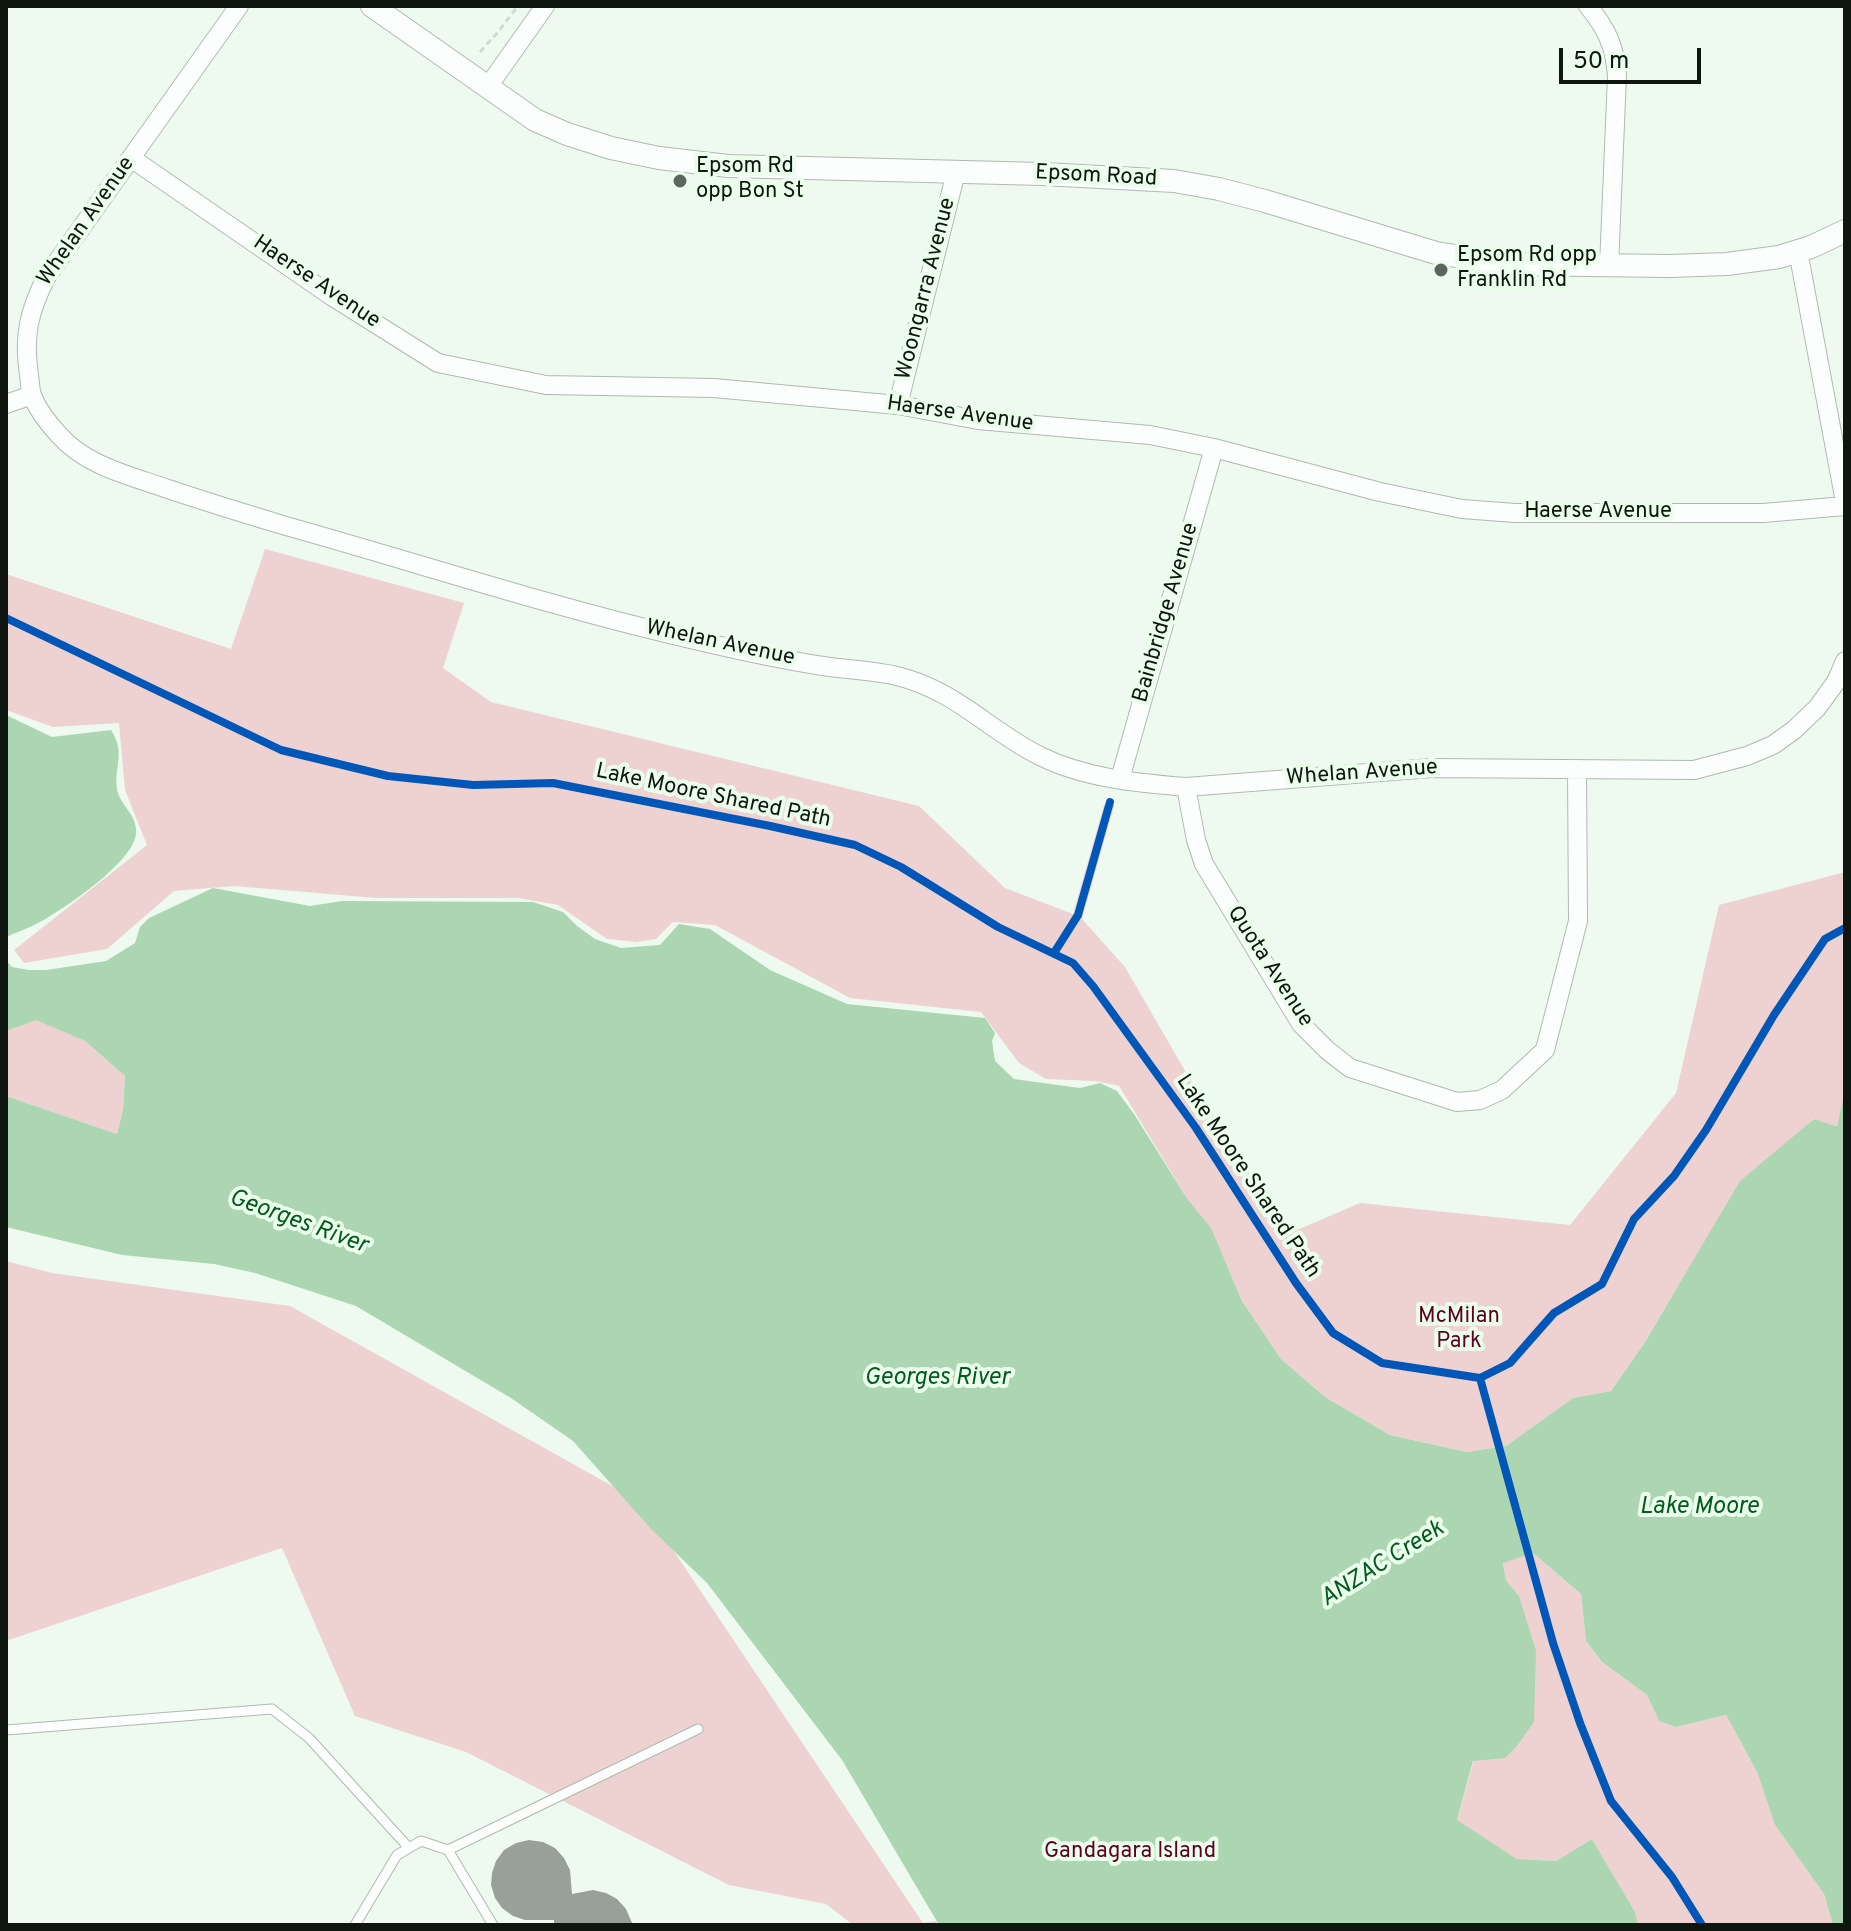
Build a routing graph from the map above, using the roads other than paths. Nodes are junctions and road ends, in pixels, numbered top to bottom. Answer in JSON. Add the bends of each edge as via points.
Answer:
{"nodes":[{"id":1,"x":239,"y":6,"type":"edge"},
{"id":2,"x":372,"y":6,"type":"edge"},
{"id":3,"x":545,"y":6,"type":"edge"},
{"id":4,"x":1588,"y":6,"type":"edge"},
{"id":5,"x":487,"y":88,"type":"junction"},
{"id":6,"x":131,"y":158,"type":"junction"},
{"id":7,"x":956,"y":172,"type":"junction"},
{"id":8,"x":1845,"y":231,"type":"edge"},
{"id":9,"x":1798,"y":251,"type":"junction"},
{"id":10,"x":1609,"y":266,"type":"junction"},
{"id":11,"x":32,"y":395,"type":"junction"},
{"id":12,"x":6,"y":404,"type":"edge"},
{"id":13,"x":898,"y":405,"type":"junction"},
{"id":14,"x":1214,"y":448,"type":"junction"},
{"id":15,"x":1845,"y":504,"type":"edge"},
{"id":16,"x":1845,"y":661,"type":"edge"},
{"id":17,"x":1577,"y":769,"type":"junction"},
{"id":18,"x":1120,"y":779,"type":"junction"},
{"id":19,"x":1186,"y":787,"type":"junction"},
{"id":20,"x":698,"y":1729,"type":"dead end"},
{"id":21,"x":6,"y":1730,"type":"edge"},
{"id":22,"x":409,"y":1848,"type":"junction"},
{"id":23,"x":448,"y":1850,"type":"junction"},
{"id":24,"x":355,"y":1925,"type":"edge"},
{"id":25,"x":493,"y":1925,"type":"edge"}],
"edges":[{"from":1,"to":6,"type":"street","name":"Whelan Avenue"},
{"from":2,"to":5,"type":"street","name":"Epsom Road"},
{"from":3,"to":5,"type":"street"},
{"from":4,"to":10,"type":"street","via":[[1609,36],[1616,59]]},
{"from":5,"to":7,"type":"street","name":"Epsom Road","via":[[567,134],[659,158],[728,166]]},
{"from":6,"to":11,"type":"street","name":"Whelan Avenue","via":[[36,297],[25,354]]},
{"from":6,"to":13,"type":"street","name":"Haerse Avenue","via":[[438,363],[546,385],[714,388]]},
{"from":7,"to":10,"type":"street","name":"Epsom Road","via":[[1174,181],[1235,193],[1436,253],[1508,264]]},
{"from":7,"to":13,"type":"street","name":"Woongarra Avenue"},
{"from":8,"to":9,"type":"street","name":"Epsom Road"},
{"from":9,"to":10,"type":"street","name":"Epsom Road","via":[[1727,264]]},
{"from":9,"to":15,"type":"street"},
{"from":11,"to":12,"type":"street"},
{"from":11,"to":18,"type":"street","name":"Whelan Avenue","via":[[60,437],[113,470],[227,509],[589,615],[771,657],[902,677],[942,692],[1038,755],[1079,772]]},
{"from":13,"to":14,"type":"street","name":"Haerse Avenue","via":[[978,420],[1150,435]]},
{"from":14,"to":15,"type":"street","name":"Haerse Avenue","via":[[1462,509],[1763,513]]},
{"from":14,"to":18,"type":"street","name":"Bainbridge Avenue"},
{"from":16,"to":17,"type":"street","name":"Whelan Avenue","via":[[1823,700],[1794,730],[1747,756],[1694,770]]},
{"from":17,"to":19,"type":"street","name":"Whelan Avenue","via":[[1432,768]]},
{"from":17,"to":19,"type":"street","name":"Quota Avenue","via":[[1578,921],[1545,1050],[1502,1090],[1457,1102],[1350,1068],[1301,1024],[1204,864]]},
{"from":18,"to":19,"type":"street","name":"Whelan Avenue"},
{"from":20,"to":23,"type":"lane"},
{"from":21,"to":22,"type":"lane","via":[[272,1709],[309,1738]]},
{"from":22,"to":23,"type":"lane","via":[[421,1841]]},
{"from":22,"to":24,"type":"lane","via":[[397,1855]]},
{"from":23,"to":25,"type":"lane"}]}
